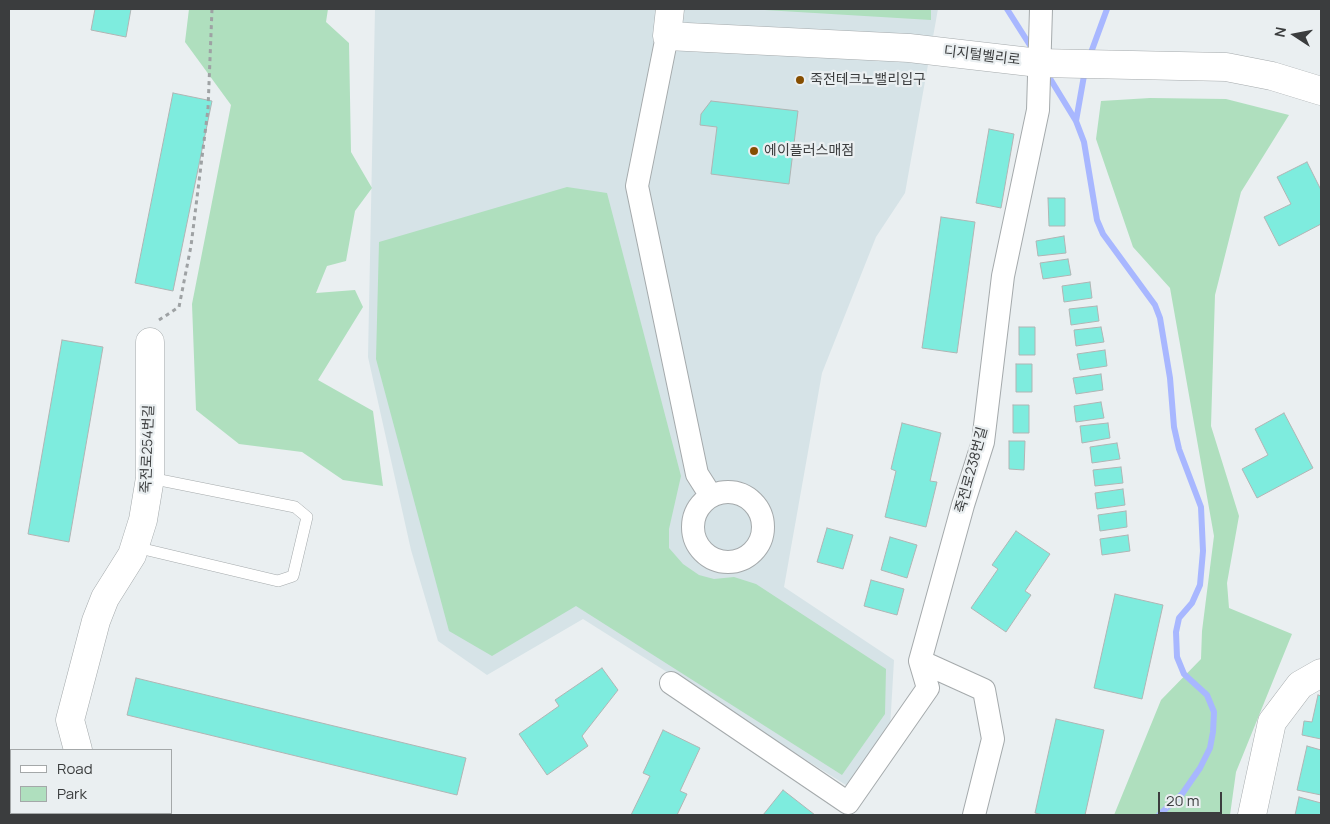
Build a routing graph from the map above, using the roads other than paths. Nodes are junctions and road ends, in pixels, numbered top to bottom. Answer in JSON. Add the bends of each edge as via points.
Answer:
{"nodes":[{"id":1,"x":670,"y":9,"type":"edge"},
{"id":2,"x":1041,"y":9,"type":"edge"},
{"id":3,"x":666,"y":36,"type":"junction"},
{"id":4,"x":1039,"y":61,"type":"junction"},
{"id":5,"x":1321,"y":92,"type":"edge"},
{"id":6,"x":150,"y":342,"type":"road end"},
{"id":7,"x":150,"y":478,"type":"junction"},
{"id":8,"x":711,"y":496,"type":"dead end"},
{"id":9,"x":135,"y":547,"type":"junction"},
{"id":10,"x":920,"y":661,"type":"junction"},
{"id":11,"x":1321,"y":673,"type":"edge"},
{"id":12,"x":671,"y":683,"type":"dead end"},
{"id":13,"x":78,"y":749,"type":"edge"},
{"id":14,"x":974,"y":815,"type":"edge"},
{"id":15,"x":1252,"y":815,"type":"edge"}],
"edges":[{"from":1,"to":3,"type":"street"},
{"from":2,"to":4,"type":"street","name":"죽전로238번길"},
{"from":3,"to":4,"type":"street","name":"디지털벨리로","via":[[909,48]]},
{"from":3,"to":8,"type":"street","via":[[636,186],[696,474]]},
{"from":4,"to":5,"type":"street","name":"디지털벨리로","via":[[1226,66]]},
{"from":4,"to":10,"type":"street","name":"죽전로238번길","via":[[1038,110],[1002,276],[983,442]]},
{"from":6,"to":7,"type":"street","name":"죽전로254번길"},
{"from":7,"to":9,"type":"street","name":"죽전로254번길"},
{"from":7,"to":9,"type":"lane","via":[[295,507],[307,517],[293,576],[278,580]]},
{"from":9,"to":13,"type":"street","name":"죽전로254번길","via":[[105,598],[96,621],[70,720]]},
{"from":10,"to":12,"type":"street","via":[[928,688],[848,803]]},
{"from":10,"to":14,"type":"street","via":[[984,690],[993,739]]},
{"from":11,"to":15,"type":"street","via":[[1300,685],[1272,722]]}]}
